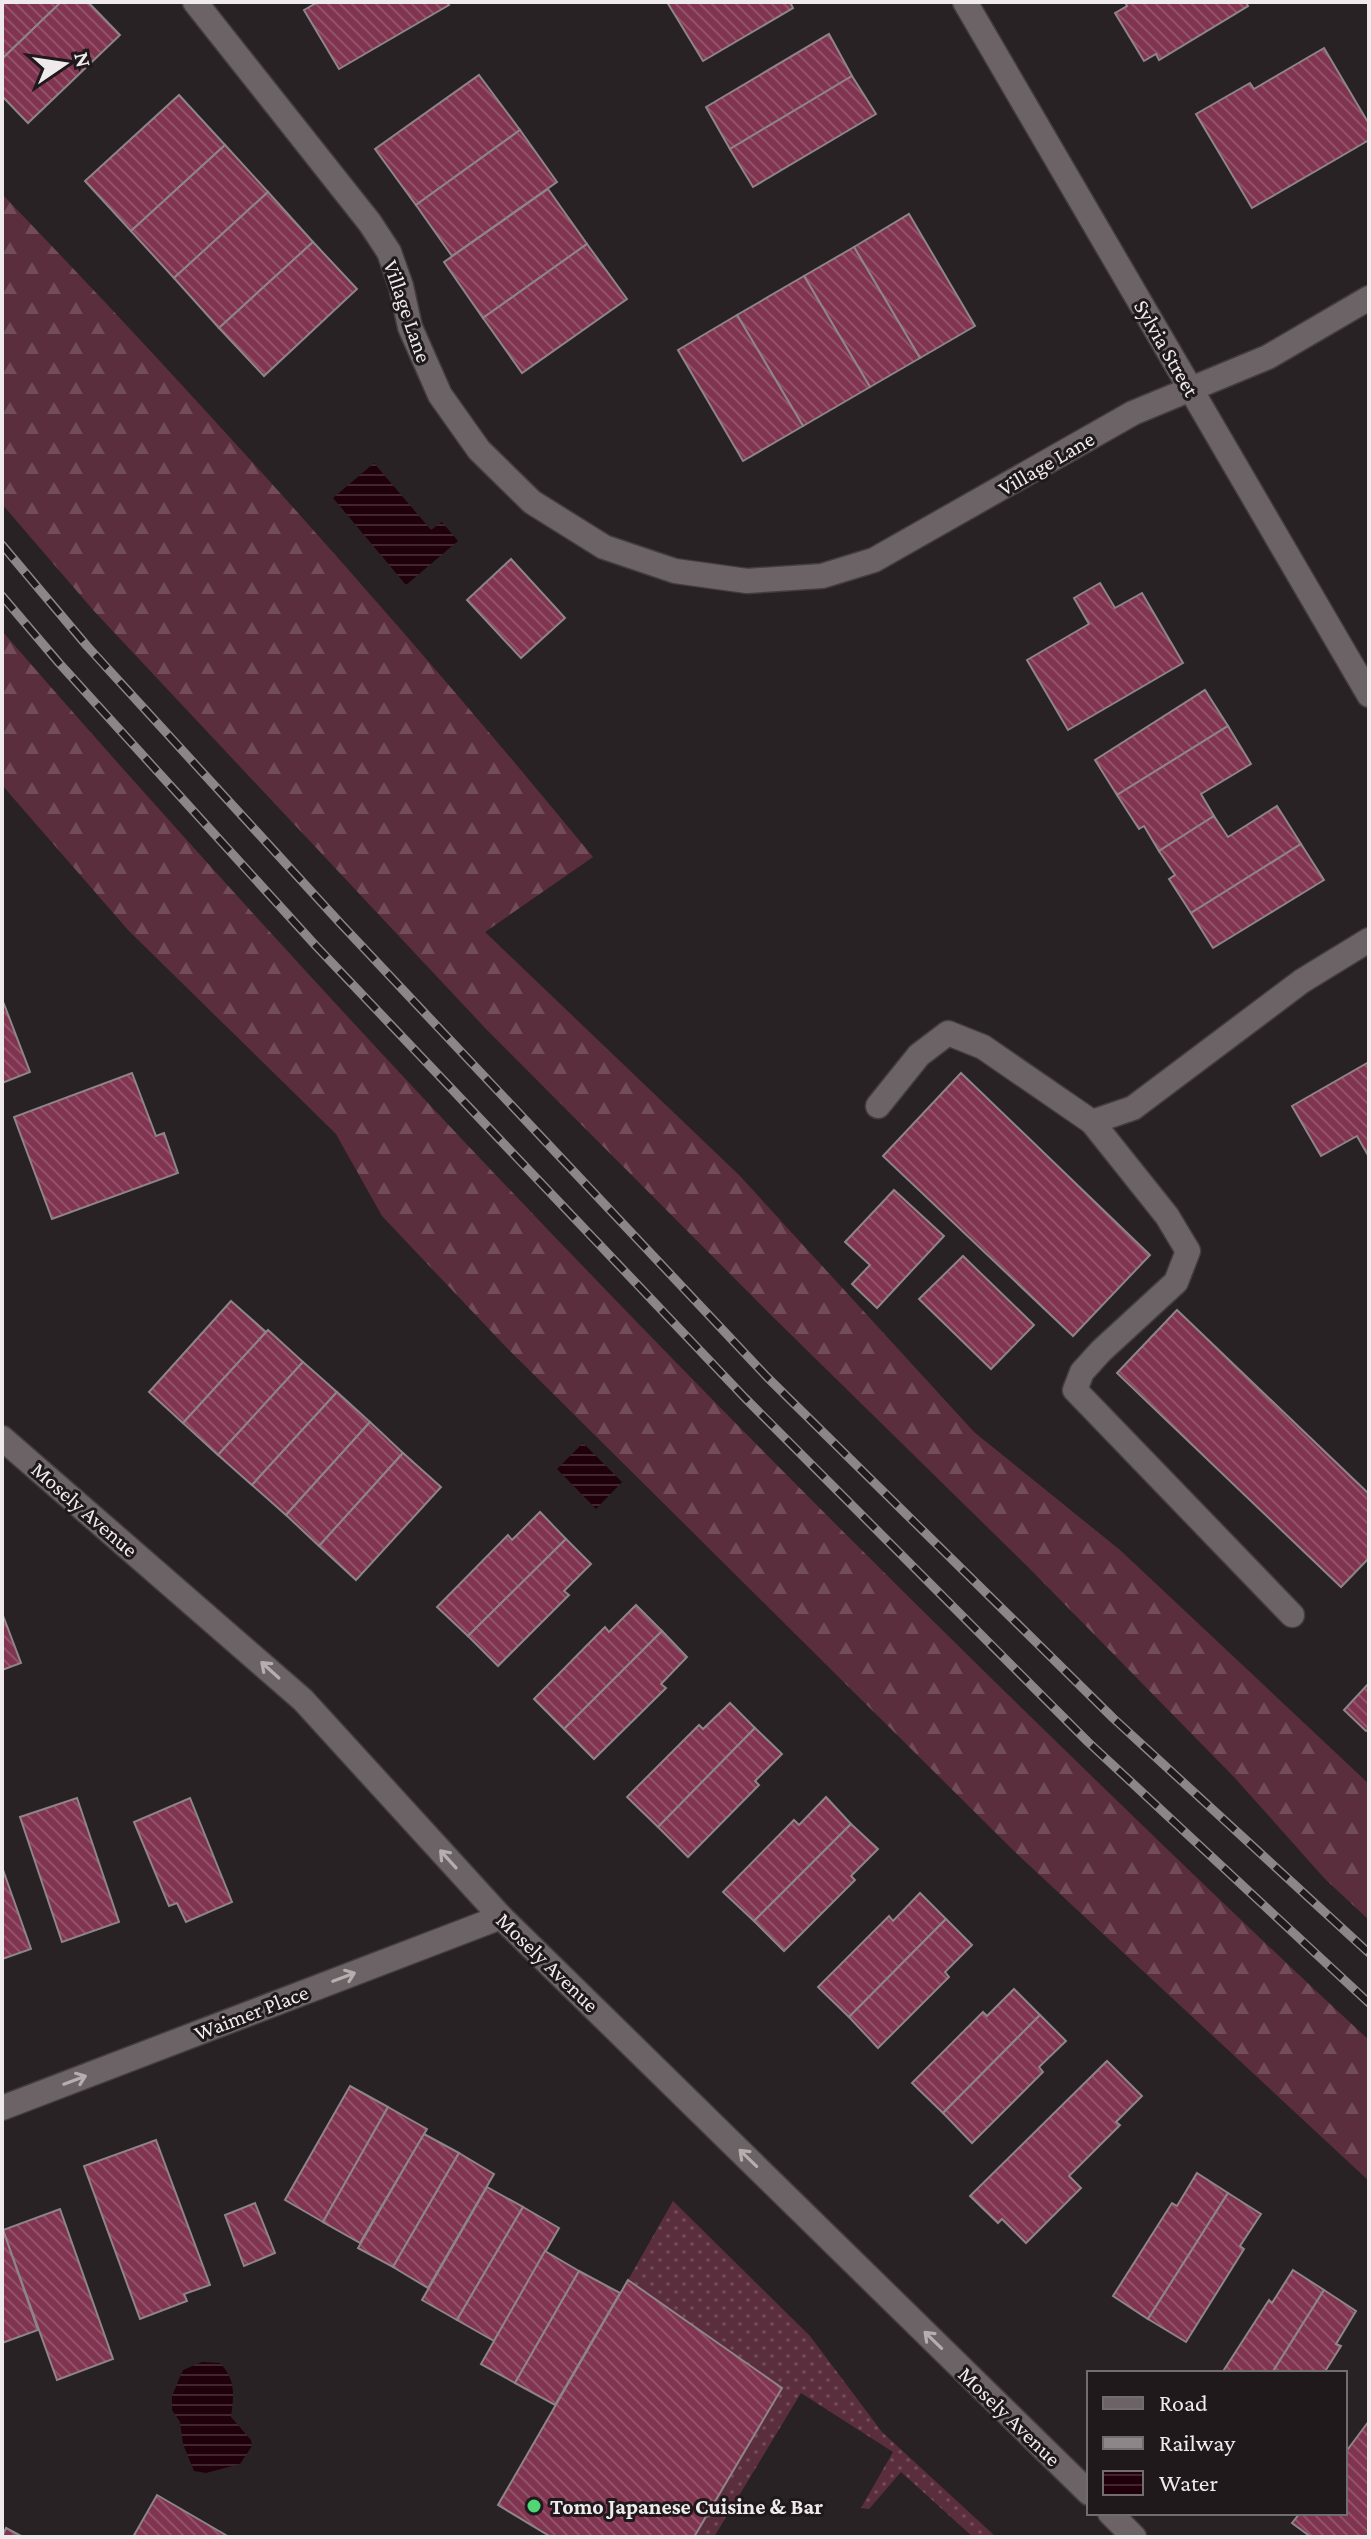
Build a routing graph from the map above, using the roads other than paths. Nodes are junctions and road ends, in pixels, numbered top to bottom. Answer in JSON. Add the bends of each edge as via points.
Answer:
{"nodes":[{"id":1,"x":195,"y":2,"type":"edge"},
{"id":2,"x":965,"y":2,"type":"edge"},
{"id":3,"x":1369,"y":298,"type":"edge"},
{"id":4,"x":1191,"y":389,"type":"junction"},
{"id":5,"x":1369,"y":695,"type":"edge"},
{"id":6,"x":1369,"y":940,"type":"edge"},
{"id":7,"x":878,"y":1106,"type":"dead end"},
{"id":8,"x":1092,"y":1122,"type":"junction"},
{"id":9,"x":2,"y":1438,"type":"edge"},
{"id":10,"x":1292,"y":1615,"type":"dead end"},
{"id":11,"x":501,"y":1917,"type":"junction"},
{"id":12,"x":2,"y":2108,"type":"edge"},
{"id":13,"x":1087,"y":2491,"type":"edge"},
{"id":14,"x":1112,"y":2515,"type":"edge"},
{"id":15,"x":1134,"y":2537,"type":"edge"}],
"edges":[{"from":1,"to":4,"type":"street","name":"Village Lane","via":[[389,252],[423,360],[440,395],[479,450],[532,502],[604,547],[675,571],[747,581],[822,576],[874,560],[1133,413]]},
{"from":2,"to":4,"type":"street","name":"Sylvia Street"},
{"from":3,"to":4,"type":"street","name":"Village Lane","via":[[1268,357]]},
{"from":4,"to":5,"type":"street","name":"Sylvia Street"},
{"from":6,"to":8,"type":"street","via":[[1302,981],[1133,1108]]},
{"from":7,"to":8,"type":"street","via":[[919,1055],[948,1033],[983,1047]]},
{"from":8,"to":10,"type":"street","via":[[1167,1216],[1188,1251],[1176,1282],[1101,1351],[1082,1372],[1075,1390]]},
{"from":11,"to":9,"type":"street","name":"Mosely Avenue","one_way":true,"via":[[303,1700]]},
{"from":12,"to":11,"type":"street","name":"Waimer Place","one_way":true},
{"from":13,"to":11,"type":"street","name":"Mosely Avenue","one_way":true},
{"from":14,"to":15,"type":"street"}]}
